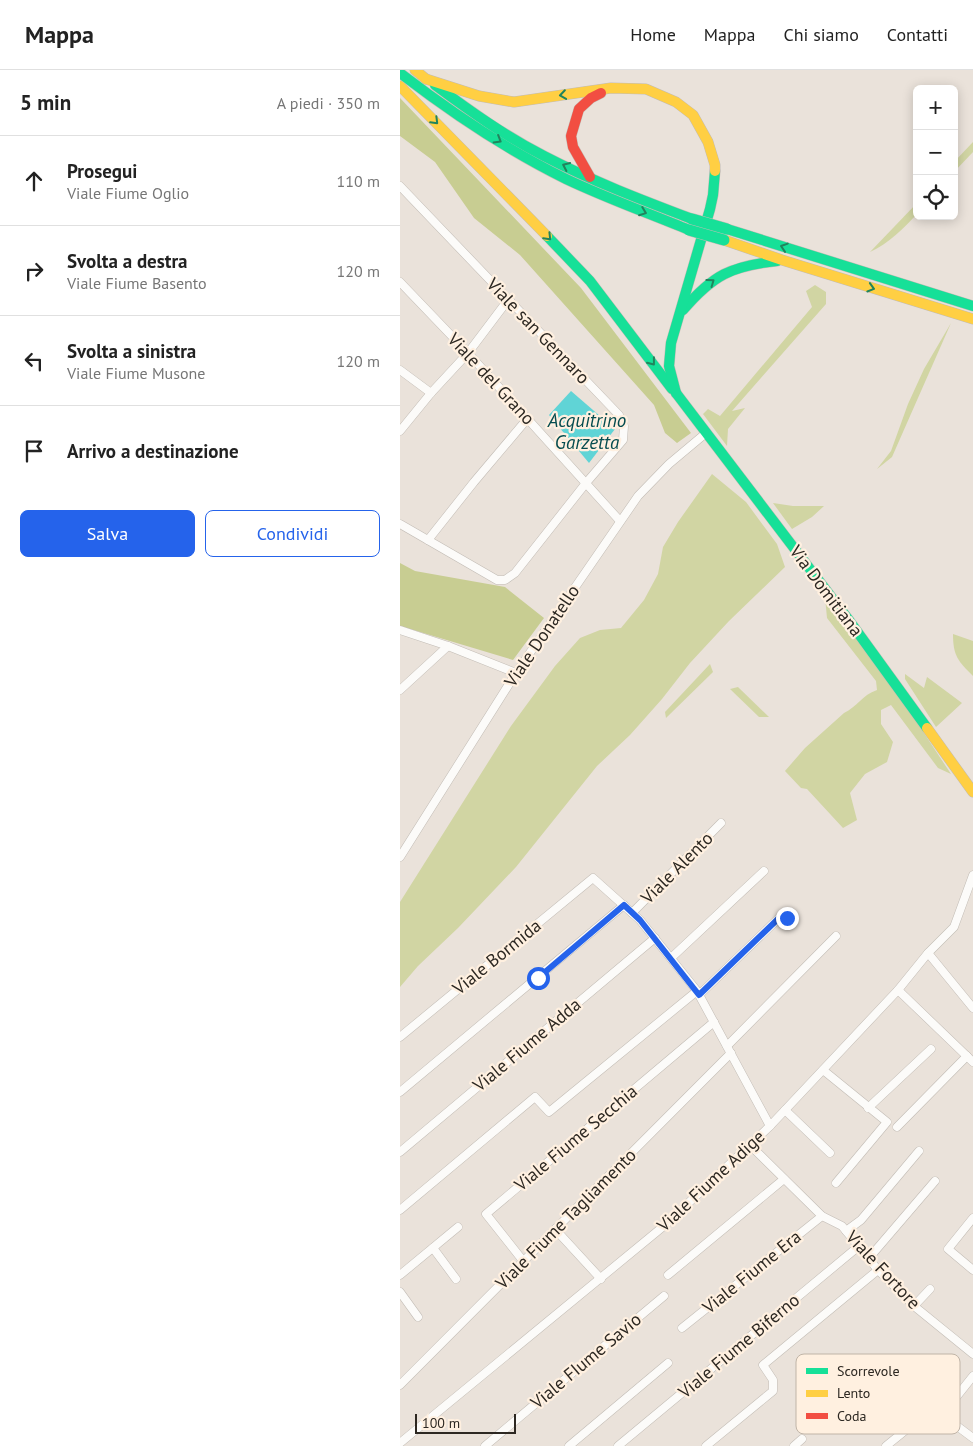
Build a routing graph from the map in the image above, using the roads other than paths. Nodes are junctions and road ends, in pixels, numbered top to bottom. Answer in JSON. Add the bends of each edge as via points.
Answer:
{"nodes":[{"id":1,"x":415,"y":70,"type":"edge"},
{"id":2,"x":400,"y":73,"type":"edge"},
{"id":3,"x":426,"y":79,"type":"junction"},
{"id":4,"x":400,"y":86,"type":"edge"},
{"id":5,"x":611,"y":88,"type":"junction"},
{"id":6,"x":590,"y":177,"type":"junction"},
{"id":7,"x":400,"y":186,"type":"edge"},
{"id":8,"x":691,"y":224,"type":"junction"},
{"id":9,"x":725,"y":235,"type":"junction"},
{"id":10,"x":782,"y":260,"type":"junction"},
{"id":11,"x":400,"y":282,"type":"edge"},
{"id":12,"x":508,"y":300,"type":"junction"},
{"id":13,"x":973,"y":306,"type":"edge"},
{"id":14,"x":678,"y":317,"type":"junction"},
{"id":15,"x":973,"y":319,"type":"edge"},
{"id":16,"x":468,"y":353,"type":"junction"},
{"id":17,"x":400,"y":370,"type":"edge"},
{"id":18,"x":430,"y":393,"type":"junction"},
{"id":19,"x":676,"y":393,"type":"junction"},
{"id":20,"x":528,"y":418,"type":"junction"},
{"id":21,"x":400,"y":431,"type":"edge"},
{"id":22,"x":706,"y":433,"type":"junction"},
{"id":23,"x":586,"y":483,"type":"junction"},
{"id":24,"x":620,"y":521,"type":"junction"},
{"id":25,"x":400,"y":524,"type":"edge"},
{"id":26,"x":428,"y":540,"type":"junction"},
{"id":27,"x":400,"y":630,"type":"edge"},
{"id":28,"x":448,"y":646,"type":"junction"},
{"id":29,"x":516,"y":673,"type":"junction"},
{"id":30,"x":400,"y":690,"type":"edge"},
{"id":31,"x":973,"y":792,"type":"edge"},
{"id":32,"x":721,"y":823,"type":"dead end"},
{"id":33,"x":400,"y":857,"type":"edge"},
{"id":34,"x":764,"y":871,"type":"dead end"},
{"id":35,"x":973,"y":875,"type":"edge"},
{"id":36,"x":624,"y":905,"type":"junction"},
{"id":37,"x":632,"y":913,"type":"junction"},
{"id":38,"x":787,"y":918,"type":"dead end"},
{"id":39,"x":836,"y":936,"type":"dead end"},
{"id":40,"x":655,"y":938,"type":"junction"},
{"id":41,"x":928,"y":954,"type":"junction"},
{"id":42,"x":670,"y":958,"type":"junction"},
{"id":43,"x":898,"y":990,"type":"junction"},
{"id":44,"x":698,"y":993,"type":"junction"},
{"id":45,"x":973,"y":1008,"type":"edge"},
{"id":46,"x":714,"y":1022,"type":"junction"},
{"id":47,"x":400,"y":1037,"type":"edge"},
{"id":48,"x":729,"y":1050,"type":"junction"},
{"id":49,"x":931,"y":1050,"type":"dead end"},
{"id":50,"x":970,"y":1059,"type":"edge"},
{"id":51,"x":823,"y":1070,"type":"junction"},
{"id":52,"x":400,"y":1092,"type":"edge"},
{"id":53,"x":868,"y":1108,"type":"junction"},
{"id":54,"x":785,"y":1110,"type":"junction"},
{"id":55,"x":770,"y":1126,"type":"junction"},
{"id":56,"x":897,"y":1128,"type":"dead end"},
{"id":57,"x":750,"y":1145,"type":"junction"},
{"id":58,"x":919,"y":1151,"type":"dead end"},
{"id":59,"x":400,"y":1152,"type":"edge"},
{"id":60,"x":830,"y":1153,"type":"dead end"},
{"id":61,"x":784,"y":1179,"type":"junction"},
{"id":62,"x":935,"y":1181,"type":"dead end"},
{"id":63,"x":836,"y":1183,"type":"dead end"},
{"id":64,"x":400,"y":1210,"type":"edge"},
{"id":65,"x":822,"y":1216,"type":"junction"},
{"id":66,"x":973,"y":1218,"type":"edge"},
{"id":67,"x":458,"y":1227,"type":"dead end"},
{"id":68,"x":555,"y":1229,"type":"junction"},
{"id":69,"x":846,"y":1231,"type":"junction"},
{"id":70,"x":859,"y":1246,"type":"junction"},
{"id":71,"x":433,"y":1248,"type":"junction"},
{"id":72,"x":869,"y":1258,"type":"junction"},
{"id":73,"x":524,"y":1262,"type":"junction"},
{"id":74,"x":878,"y":1270,"type":"junction"},
{"id":75,"x":973,"y":1270,"type":"edge"},
{"id":76,"x":400,"y":1275,"type":"edge"},
{"id":77,"x":668,"y":1275,"type":"dead end"},
{"id":78,"x":456,"y":1279,"type":"dead end"},
{"id":79,"x":601,"y":1279,"type":"junction"},
{"id":80,"x":930,"y":1289,"type":"dead end"},
{"id":81,"x":400,"y":1292,"type":"edge"},
{"id":82,"x":664,"y":1296,"type":"dead end"},
{"id":83,"x":914,"y":1306,"type":"junction"},
{"id":84,"x":418,"y":1317,"type":"dead end"},
{"id":85,"x":682,"y":1328,"type":"dead end"},
{"id":86,"x":973,"y":1354,"type":"edge"},
{"id":87,"x":668,"y":1363,"type":"dead end"},
{"id":88,"x":973,"y":1376,"type":"edge"},
{"id":89,"x":400,"y":1385,"type":"edge"},
{"id":90,"x":960,"y":1392,"type":"edge"},
{"id":91,"x":960,"y":1428,"type":"edge"},
{"id":92,"x":901,"y":1434,"type":"edge"},
{"id":93,"x":973,"y":1438,"type":"edge"},
{"id":94,"x":802,"y":1439,"type":"dead end"},
{"id":95,"x":400,"y":1443,"type":"edge"},
{"id":96,"x":485,"y":1446,"type":"edge"},
{"id":97,"x":569,"y":1446,"type":"edge"},
{"id":98,"x":618,"y":1446,"type":"edge"},
{"id":99,"x":706,"y":1446,"type":"edge"},
{"id":100,"x":794,"y":1446,"type":"edge"},
{"id":101,"x":886,"y":1446,"type":"edge"}],
"edges":[{"from":1,"to":3,"type":"main road"},
{"from":2,"to":8,"type":"main road","one_way":true,"via":[[454,113],[538,163],[624,205]]},
{"from":5,"to":3,"type":"main road","one_way":true,"via":[[514,102],[479,96]]},
{"from":6,"to":3,"type":"main road","one_way":true,"via":[[542,155]]},
{"from":4,"to":19,"type":"main road","name":"Via Domitiana","one_way":true,"via":[[590,281]]},
{"from":5,"to":6,"type":"main road","via":[[591,98],[579,109],[571,136],[573,147]]},
{"from":5,"to":14,"type":"main road","via":[[646,89],[676,102],[693,114],[708,142],[715,165],[713,195]]},
{"from":6,"to":8,"type":"main road"},
{"from":7,"to":12,"type":"street","name":"Viale san Gennaro"},
{"from":8,"to":9,"type":"main road","bridge":true},
{"from":9,"to":10,"type":"main road"},
{"from":13,"to":9,"type":"main road","one_way":true,"via":[[830,262]]},
{"from":14,"to":10,"type":"main road","one_way":true,"via":[[710,281],[733,268]]},
{"from":10,"to":15,"type":"main road","one_way":true},
{"from":11,"to":16,"type":"street","name":"Viale del Grano"},
{"from":12,"to":16,"type":"street"},
{"from":12,"to":23,"type":"street","name":"Viale san Gennaro","via":[[619,415],[624,426],[623,440]]},
{"from":14,"to":19,"type":"main road","via":[[669,366]]},
{"from":16,"to":18,"type":"street"},
{"from":16,"to":20,"type":"street","name":"Viale del Grano"},
{"from":17,"to":18,"type":"street"},
{"from":18,"to":21,"type":"street"},
{"from":19,"to":22,"type":"main road","name":"Via Domitiana"},
{"from":20,"to":23,"type":"street","name":"Viale del Grano"},
{"from":20,"to":26,"type":"street"},
{"from":22,"to":24,"type":"street","name":"Viale Donatello","via":[[663,470]]},
{"from":22,"to":31,"type":"main road","name":"Via Domitiana","via":[[848,619]]},
{"from":23,"to":24,"type":"street","name":"Viale del Grano"},
{"from":23,"to":26,"type":"street","name":"Viale san Gennaro","via":[[515,573],[505,580],[497,580]]},
{"from":24,"to":29,"type":"street","name":"Viale Donatello"},
{"from":25,"to":26,"type":"street"},
{"from":27,"to":28,"type":"street"},
{"from":28,"to":29,"type":"street"},
{"from":28,"to":30,"type":"street"},
{"from":29,"to":33,"type":"street","name":"Viale Donatello"},
{"from":32,"to":37,"type":"street","name":"Viale Alento"},
{"from":34,"to":42,"type":"street"},
{"from":35,"to":41,"type":"street","name":"Viale Fiume Adige","via":[[954,928]]},
{"from":36,"to":37,"type":"street"},
{"from":36,"to":47,"type":"street","name":"Viale Bormida","via":[[593,878]]},
{"from":36,"to":52,"type":"street"},
{"from":37,"to":40,"type":"street"},
{"from":38,"to":44,"type":"street","via":[[780,917]]},
{"from":39,"to":48,"type":"street","name":"Viale Fiume Tagliamento"},
{"from":40,"to":42,"type":"street"},
{"from":40,"to":59,"type":"street","name":"Viale Fiume Adda"},
{"from":41,"to":43,"type":"street","name":"Viale Fiume Adige"},
{"from":41,"to":45,"type":"street"},
{"from":42,"to":44,"type":"street"},
{"from":43,"to":50,"type":"street"},
{"from":43,"to":51,"type":"street","name":"Viale Fiume Adige"},
{"from":44,"to":46,"type":"street"},
{"from":44,"to":64,"type":"street","via":[[548,1112],[535,1097]]},
{"from":46,"to":48,"type":"street"},
{"from":46,"to":73,"type":"street","name":"Viale Fiume Secchia","via":[[486,1214]]},
{"from":48,"to":55,"type":"street"},
{"from":48,"to":68,"type":"street","name":"Viale Fiume Tagliamento"},
{"from":49,"to":53,"type":"street"},
{"from":50,"to":56,"type":"street"},
{"from":51,"to":53,"type":"street"},
{"from":51,"to":54,"type":"street","name":"Viale Fiume Adige"},
{"from":53,"to":63,"type":"street","via":[[887,1122]]},
{"from":54,"to":55,"type":"street","name":"Viale Fiume Adige"},
{"from":54,"to":60,"type":"street"},
{"from":55,"to":57,"type":"street","name":"Viale Fiume Adige"},
{"from":57,"to":61,"type":"street","name":"Viale Fortore"},
{"from":57,"to":79,"type":"street","name":"Viale Fiume Adige","via":[[666,1226]]},
{"from":58,"to":69,"type":"street","via":[[861,1220]]},
{"from":61,"to":65,"type":"street","name":"Viale Fortore"},
{"from":61,"to":77,"type":"street"},
{"from":62,"to":72,"type":"street"},
{"from":65,"to":69,"type":"street","name":"Viale Fortore"},
{"from":65,"to":85,"type":"street","name":"Viale Fiume Era"},
{"from":66,"to":75,"type":"street","via":[[948,1249]]},
{"from":67,"to":71,"type":"street"},
{"from":68,"to":73,"type":"street","name":"Viale Fiume Tagliamento"},
{"from":68,"to":79,"type":"street"},
{"from":69,"to":70,"type":"street","name":"Viale Fortore"},
{"from":70,"to":72,"type":"street","name":"Viale Fortore"},
{"from":70,"to":98,"type":"street","name":"Viale Fiume Biferno"},
{"from":71,"to":76,"type":"street"},
{"from":71,"to":78,"type":"street"},
{"from":72,"to":74,"type":"street","name":"Viale Fortore"},
{"from":73,"to":89,"type":"street","name":"Viale Fiume Tagliamento"},
{"from":74,"to":83,"type":"street","name":"Viale Fortore"},
{"from":74,"to":99,"type":"street","via":[[763,1364],[773,1380],[773,1391]]},
{"from":79,"to":95,"type":"street","name":"Viale Fiume Adige"},
{"from":80,"to":83,"type":"street"},
{"from":81,"to":84,"type":"street"},
{"from":82,"to":96,"type":"street","name":"Viale FIume Savio"},
{"from":83,"to":86,"type":"street","name":"Viale Fortore"},
{"from":87,"to":97,"type":"street"},
{"from":88,"to":90,"type":"street"},
{"from":91,"to":93,"type":"street"},
{"from":92,"to":101,"type":"street"},
{"from":94,"to":100,"type":"street"}]}
